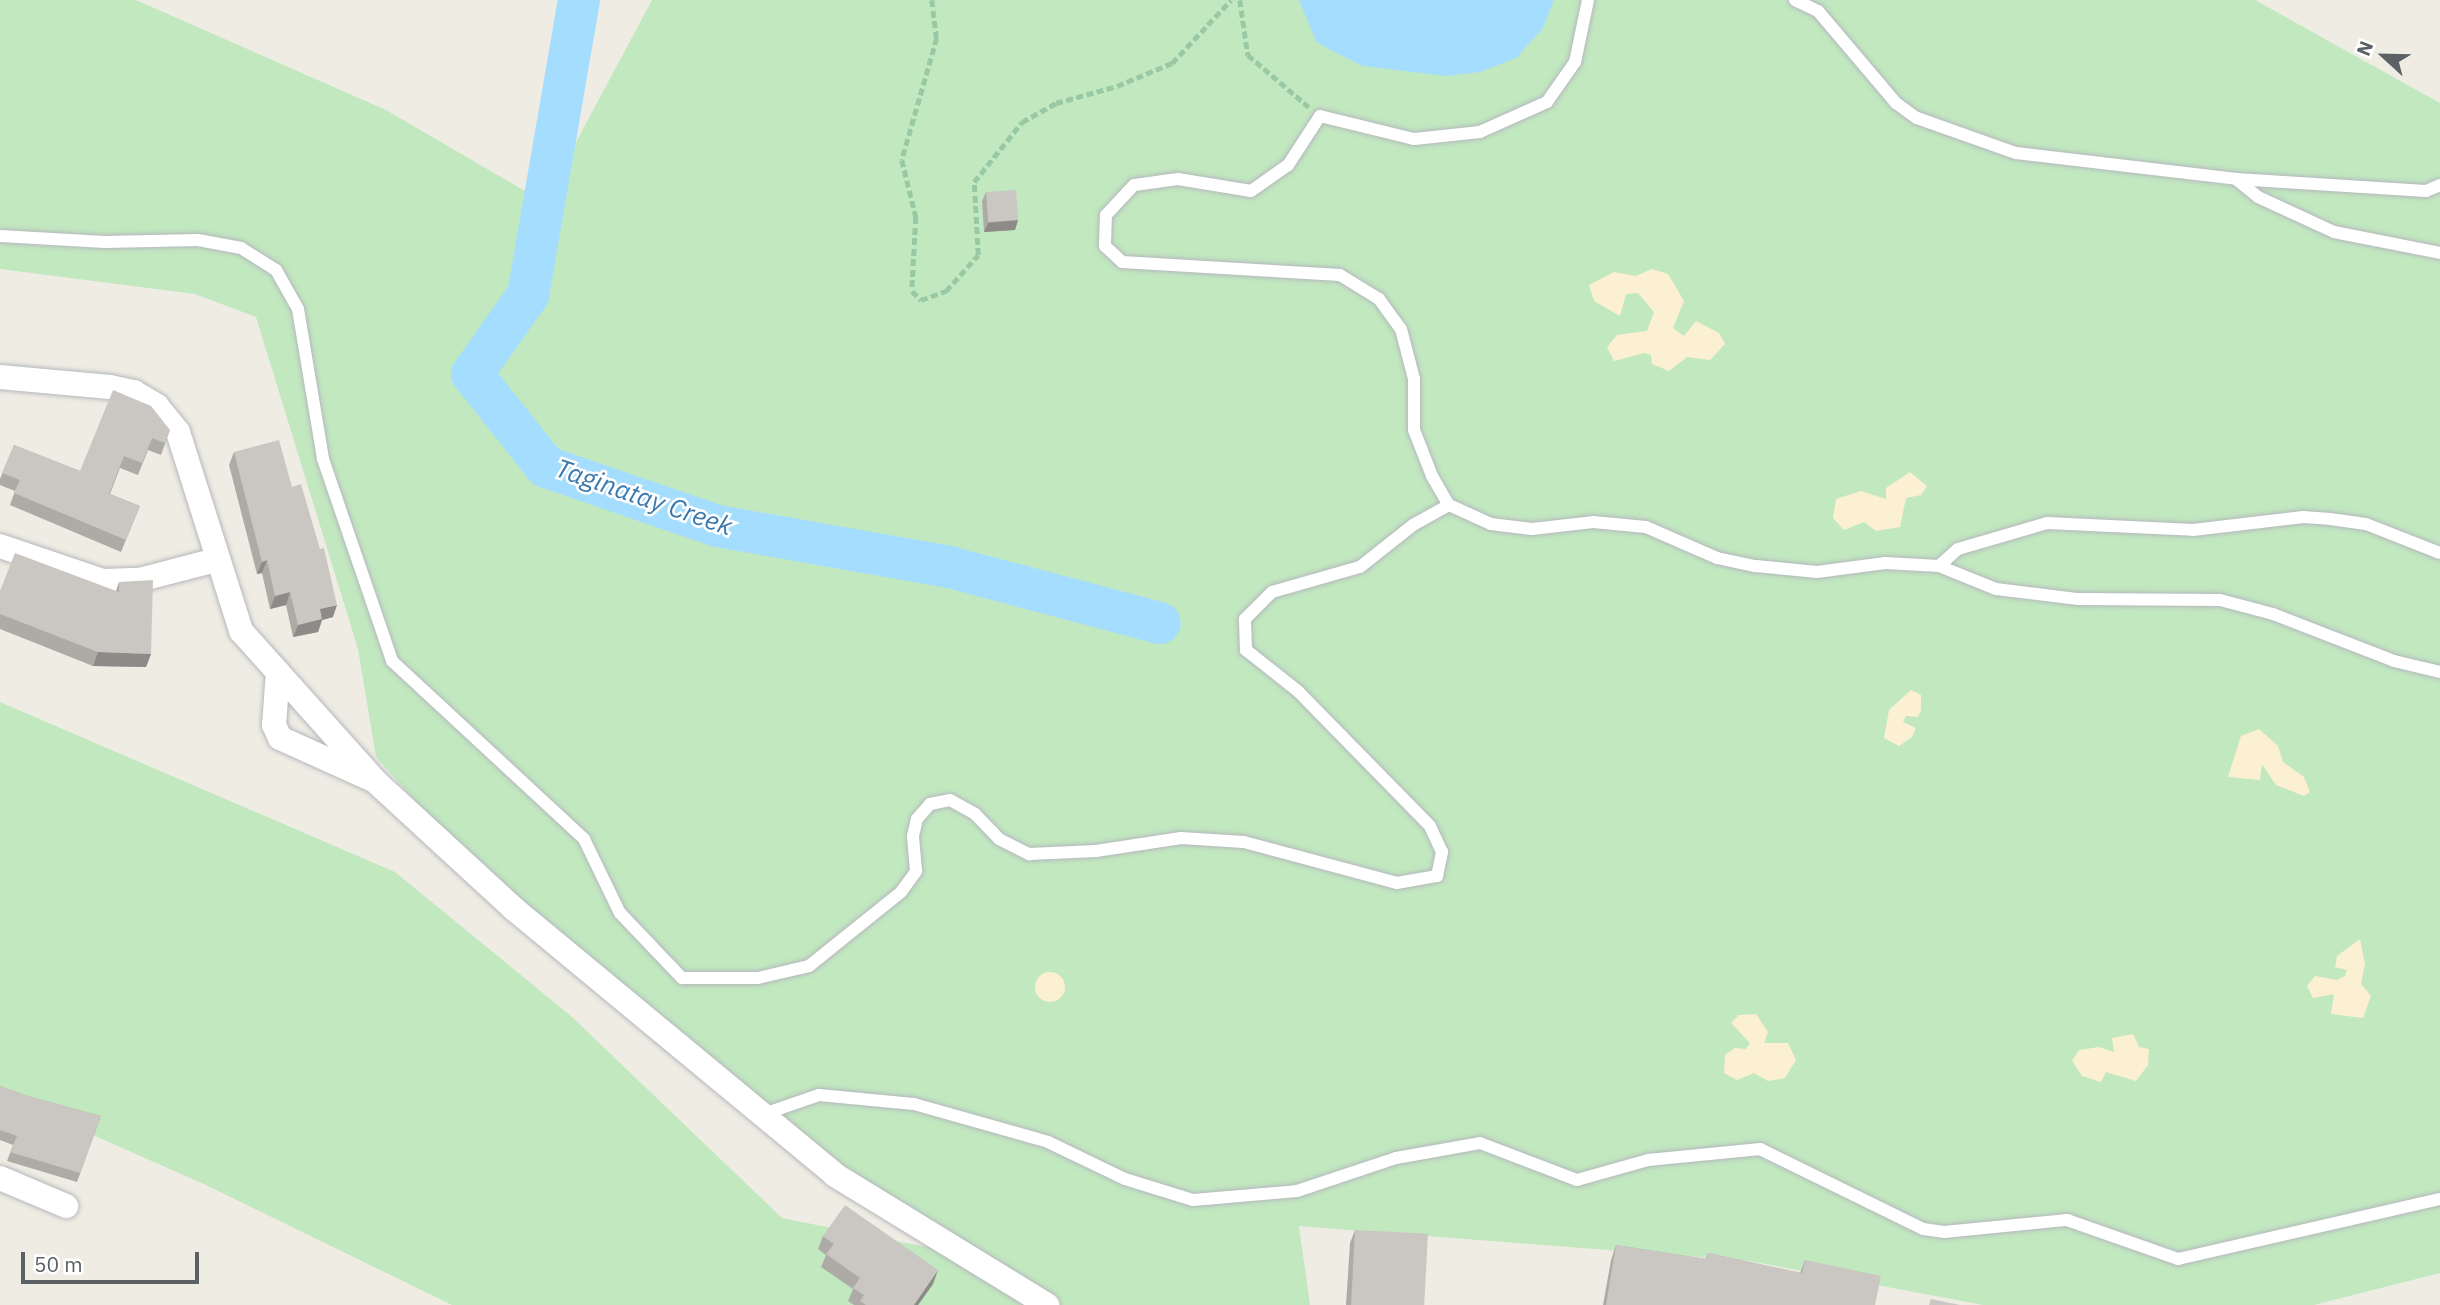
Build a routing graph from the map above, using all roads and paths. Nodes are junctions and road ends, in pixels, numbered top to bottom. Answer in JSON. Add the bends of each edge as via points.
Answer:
{"nodes":[{"id":1,"x":932,"y":0,"type":"edge"},
{"id":2,"x":1231,"y":0,"type":"edge"},
{"id":3,"x":1240,"y":0,"type":"edge"},
{"id":4,"x":1588,"y":0,"type":"edge"},
{"id":5,"x":1794,"y":0,"type":"edge"},
{"id":6,"x":1320,"y":116,"type":"junction"},
{"id":7,"x":2236,"y":179,"type":"junction"},
{"id":8,"x":2440,"y":185,"type":"edge"},
{"id":9,"x":0,"y":236,"type":"edge"},
{"id":10,"x":2440,"y":253,"type":"edge"},
{"id":11,"x":0,"y":377,"type":"edge"},
{"id":12,"x":1449,"y":505,"type":"junction"},
{"id":13,"x":0,"y":547,"type":"edge"},
{"id":14,"x":2440,"y":552,"type":"edge"},
{"id":15,"x":216,"y":560,"type":"junction"},
{"id":16,"x":1939,"y":566,"type":"junction"},
{"id":17,"x":278,"y":672,"type":"junction"},
{"id":18,"x":2440,"y":672,"type":"edge"},
{"id":19,"x":375,"y":780,"type":"junction"},
{"id":20,"x":764,"y":1114,"type":"junction"},
{"id":21,"x":0,"y":1178,"type":"edge"},
{"id":22,"x":2440,"y":1199,"type":"edge"},
{"id":23,"x":66,"y":1206,"type":"dead end"},
{"id":24,"x":1047,"y":1305,"type":"edge"}],
"edges":[{"from":1,"to":2,"type":"path","via":[[937,38],[902,160],[916,217],[912,291],[921,300],[946,291],[978,255],[974,182],[1022,122],[1056,103],[1117,86],[1172,63]]},
{"from":3,"to":6,"type":"path","via":[[1248,55]]},
{"from":4,"to":6,"type":"lane","via":[[1575,62],[1547,102],[1480,132],[1414,139]]},
{"from":5,"to":7,"type":"lane","via":[[1818,11],[1896,103],[1917,118],[2016,153]]},
{"from":6,"to":12,"type":"lane","via":[[1288,165],[1251,191],[1178,179],[1134,185],[1106,215],[1105,246],[1122,262],[1340,275],[1379,299],[1401,329],[1414,379],[1414,430]]},
{"from":7,"to":8,"type":"lane","via":[[2426,191]]},
{"from":7,"to":10,"type":"lane","via":[[2258,197],[2334,232]]},
{"from":9,"to":12,"type":"lane","via":[[105,242],[198,240],[241,248],[276,270],[298,309],[323,458],[392,661],[584,839],[620,914],[682,978],[758,978],[809,966],[901,892],[916,872],[913,836],[917,819],[930,804],[950,800],[975,814],[999,839],[1029,854],[1096,851],[1181,838],[1244,842],[1397,883],[1437,876],[1442,852],[1430,826],[1299,692],[1246,650],[1245,619],[1272,592],[1360,567],[1413,525]]},
{"from":11,"to":15,"type":"street","via":[[110,387],[134,392],[158,406],[178,432]]},
{"from":12,"to":16,"type":"lane","via":[[1491,524],[1532,529],[1593,522],[1646,527],[1717,558],[1756,566],[1817,572],[1885,563]]},
{"from":13,"to":15,"type":"street","via":[[103,581],[139,580]]},
{"from":14,"to":16,"type":"lane","via":[[2366,524],[2303,517],[2193,530],[2047,523],[1958,549]]},
{"from":15,"to":17,"type":"street","via":[[241,631]]},
{"from":16,"to":18,"type":"lane","via":[[1996,589],[2064,597],[2220,600],[2273,614],[2394,661]]},
{"from":17,"to":19,"type":"street"},
{"from":17,"to":19,"type":"street","via":[[274,725],[280,738]]},
{"from":19,"to":20,"type":"street","via":[[514,909]]},
{"from":20,"to":22,"type":"lane","via":[[819,1095],[915,1104],[1048,1142],[1125,1179],[1193,1200],[1297,1191],[1396,1158],[1480,1143],[1577,1180],[1648,1160],[1760,1149],[1923,1229],[1944,1232],[2067,1220],[2178,1259]]},
{"from":20,"to":24,"type":"street","via":[[835,1175],[887,1211]]},
{"from":21,"to":23,"type":"street"}]}
